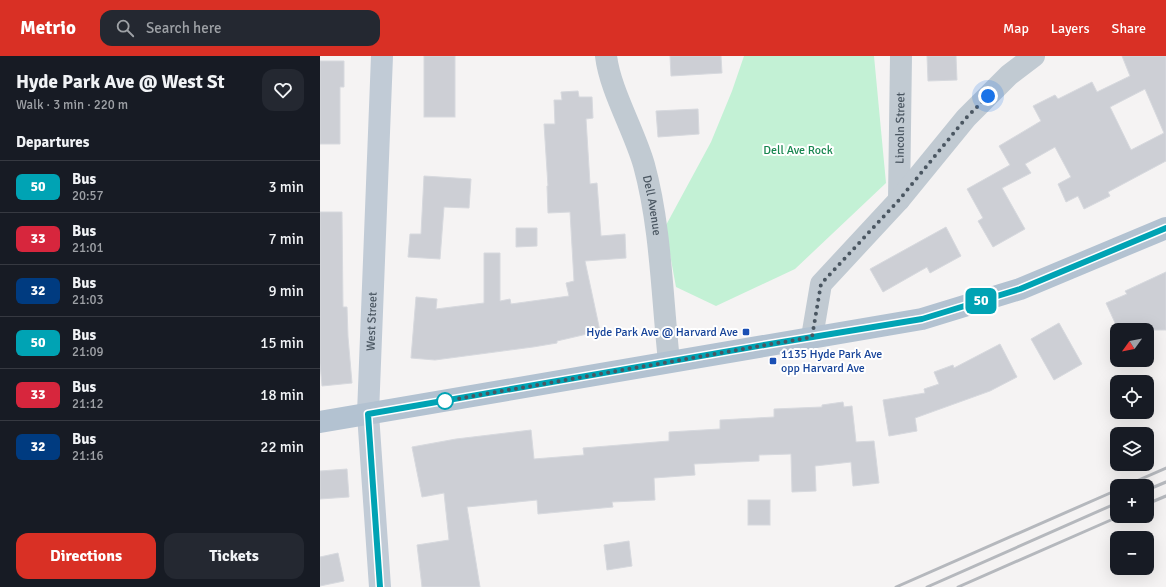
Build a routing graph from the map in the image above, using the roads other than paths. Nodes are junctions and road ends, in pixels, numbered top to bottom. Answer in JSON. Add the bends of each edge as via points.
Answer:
{"nodes":[{"id":1,"x":382,"y":56,"type":"edge"},
{"id":2,"x":606,"y":56,"type":"edge"},
{"id":3,"x":901,"y":56,"type":"edge"},
{"id":4,"x":1034,"y":56,"type":"edge"},
{"id":5,"x":899,"y":200,"type":"junction"},
{"id":6,"x":1166,"y":228,"type":"edge"},
{"id":7,"x":812,"y":337,"type":"junction"},
{"id":8,"x":670,"y":361,"type":"junction"},
{"id":9,"x":368,"y":414,"type":"junction"},
{"id":10,"x":320,"y":422,"type":"edge"},
{"id":11,"x":380,"y":587,"type":"edge"}],
"edges":[{"from":1,"to":9,"type":"main road","name":"West Street"},
{"from":2,"to":8,"type":"street","name":"Dell Avenue","via":[[612,81],[637,143],[650,191]]},
{"from":3,"to":5,"type":"street","name":"Lincoln Street"},
{"from":4,"to":5,"type":"street","via":[[1008,75],[966,118]]},
{"from":5,"to":7,"type":"street","via":[[821,284]]},
{"from":6,"to":7,"type":"main road","via":[[1020,289],[922,319]]},
{"from":7,"to":8,"type":"main road"},
{"from":8,"to":9,"type":"main road"},
{"from":9,"to":10,"type":"main road"},
{"from":9,"to":11,"type":"main road","name":"West Street"}]}
